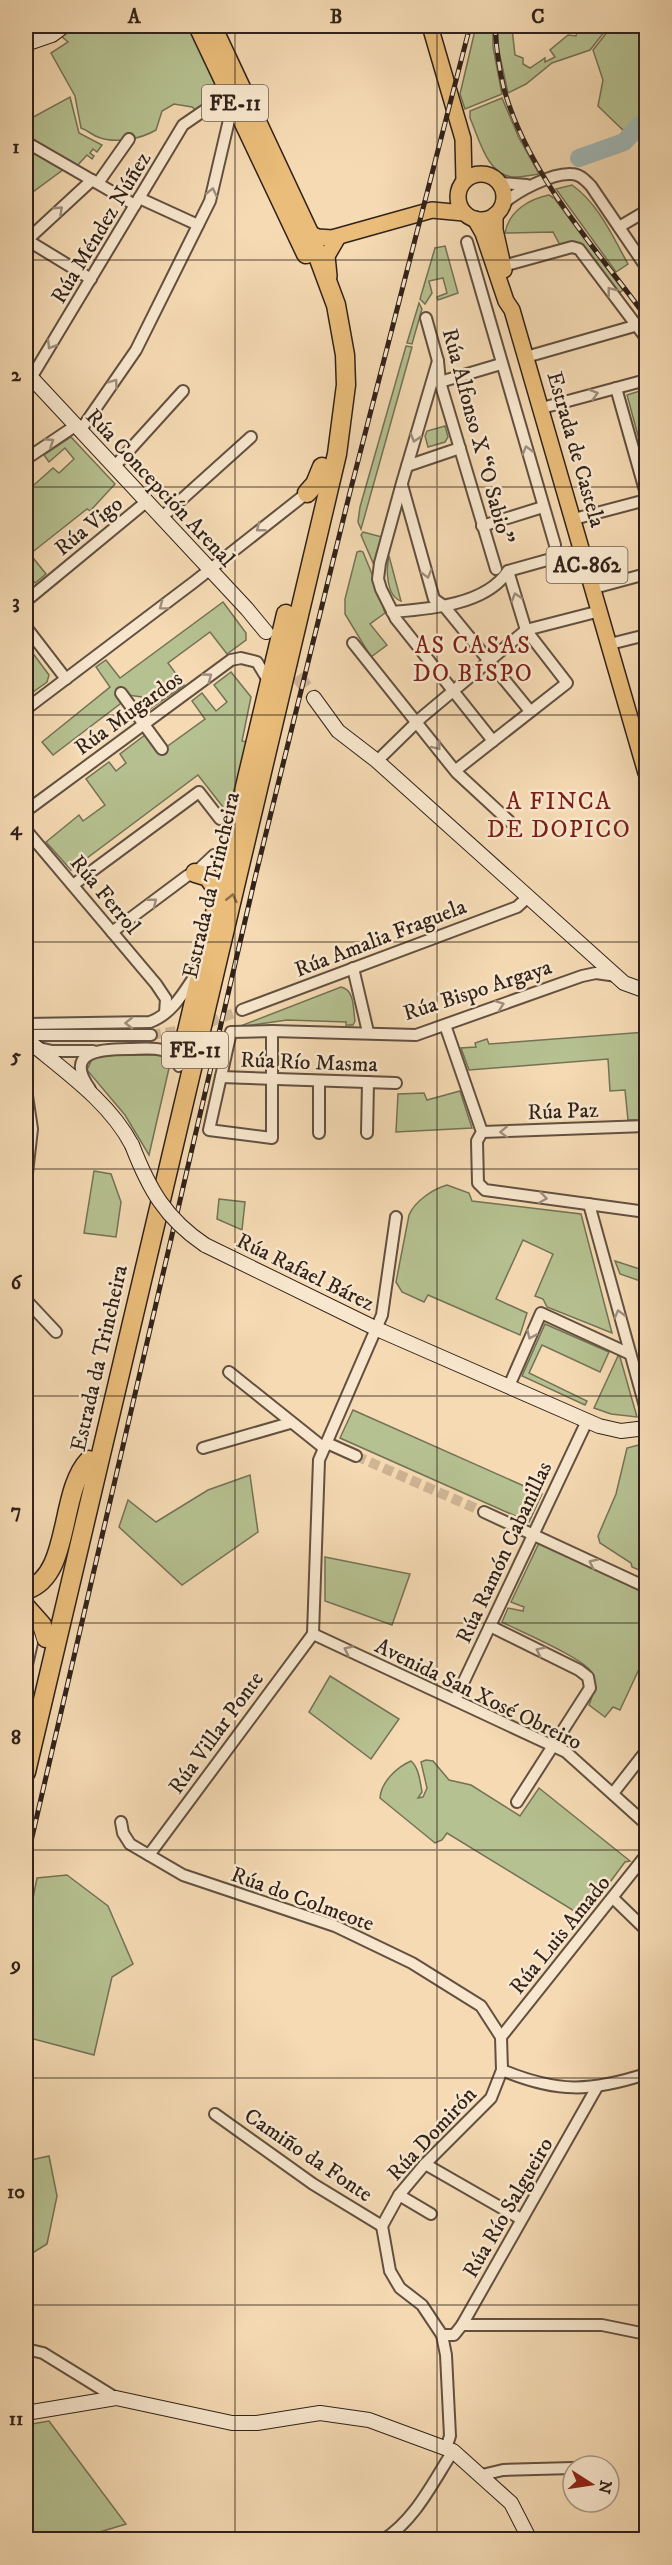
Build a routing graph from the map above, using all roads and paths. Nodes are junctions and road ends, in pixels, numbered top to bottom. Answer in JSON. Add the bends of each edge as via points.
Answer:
{"nodes":[{"id":1,"x":64,"y":26,"type":"edge"},
{"id":2,"x":198,"y":26,"type":"edge"},
{"id":3,"x":212,"y":26,"type":"edge"},
{"id":4,"x":430,"y":26,"type":"edge"},
{"id":5,"x":26,"y":44,"type":"edge"},
{"id":6,"x":222,"y":76,"type":"junction"},
{"id":7,"x":213,"y":106,"type":"junction"},
{"id":8,"x":237,"y":123,"type":"junction"},
{"id":9,"x":129,"y":139,"type":"dead end"},
{"id":10,"x":463,"y":139,"type":"junction"},
{"id":11,"x":26,"y":142,"type":"edge"},
{"id":12,"x":275,"y":174,"type":"junction"},
{"id":13,"x":485,"y":174,"type":"junction"},
{"id":14,"x":95,"y":182,"type":"junction"},
{"id":15,"x":500,"y":183,"type":"junction"},
{"id":16,"x":533,"y":184,"type":"junction"},
{"id":17,"x":461,"y":186,"type":"junction"},
{"id":18,"x":137,"y":202,"type":"junction"},
{"id":19,"x":499,"y":209,"type":"junction"},
{"id":20,"x":432,"y":210,"type":"junction"},
{"id":21,"x":646,"y":211,"type":"edge"},
{"id":22,"x":469,"y":216,"type":"junction"},
{"id":23,"x":198,"y":225,"type":"junction"},
{"id":24,"x":619,"y":227,"type":"junction"},
{"id":25,"x":345,"y":234,"type":"junction"},
{"id":26,"x":310,"y":235,"type":"junction"},
{"id":27,"x":26,"y":240,"type":"edge"},
{"id":28,"x":467,"y":242,"type":"dead end"},
{"id":29,"x":503,"y":266,"type":"junction"},
{"id":30,"x":646,"y":267,"type":"edge"},
{"id":31,"x":91,"y":279,"type":"junction"},
{"id":32,"x":336,"y":305,"type":"junction"},
{"id":33,"x":512,"y":310,"type":"junction"},
{"id":34,"x":426,"y":318,"type":"dead end"},
{"id":35,"x":638,"y":325,"type":"junction"},
{"id":36,"x":646,"y":338,"type":"edge"},
{"id":37,"x":526,"y":357,"type":"junction"},
{"id":38,"x":438,"y":361,"type":"junction"},
{"id":39,"x":501,"y":364,"type":"junction"},
{"id":40,"x":28,"y":375,"type":"edge"},
{"id":41,"x":646,"y":380,"type":"edge"},
{"id":42,"x":440,"y":382,"type":"junction"},
{"id":43,"x":616,"y":388,"type":"junction"},
{"id":44,"x":183,"y":391,"type":"dead end"},
{"id":45,"x":542,"y":408,"type":"junction"},
{"id":46,"x":78,"y":429,"type":"junction"},
{"id":47,"x":251,"y":437,"type":"dead end"},
{"id":48,"x":460,"y":448,"type":"junction"},
{"id":49,"x":26,"y":459,"type":"edge"},
{"id":50,"x":407,"y":466,"type":"junction"},
{"id":51,"x":114,"y":467,"type":"junction"},
{"id":52,"x":322,"y":467,"type":"junction"},
{"id":53,"x":402,"y":483,"type":"junction"},
{"id":54,"x":307,"y":493,"type":"joint"},
{"id":55,"x":646,"y":494,"type":"edge"},
{"id":56,"x":646,"y":500,"type":"edge"},
{"id":57,"x":146,"y":502,"type":"junction"},
{"id":58,"x":543,"y":507,"type":"junction"},
{"id":59,"x":161,"y":518,"type":"junction"},
{"id":60,"x":574,"y":519,"type":"junction"},
{"id":61,"x":482,"y":526,"type":"junction"},
{"id":62,"x":555,"y":545,"type":"dead end"},
{"id":63,"x":583,"y":550,"type":"junction"},
{"id":64,"x":496,"y":569,"type":"junction"},
{"id":65,"x":209,"y":570,"type":"junction"},
{"id":66,"x":508,"y":571,"type":"junction"},
{"id":67,"x":646,"y":574,"type":"edge"},
{"id":68,"x":594,"y":588,"type":"junction"},
{"id":69,"x":488,"y":593,"type":"junction"},
{"id":70,"x":26,"y":601,"type":"edge"},
{"id":71,"x":444,"y":606,"type":"junction"},
{"id":72,"x":600,"y":611,"type":"junction"},
{"id":73,"x":392,"y":612,"type":"junction"},
{"id":74,"x":26,"y":627,"type":"edge"},
{"id":75,"x":526,"y":630,"type":"junction"},
{"id":76,"x":266,"y":632,"type":"dead end"},
{"id":77,"x":646,"y":635,"type":"edge"},
{"id":78,"x":353,"y":643,"type":"dead end"},
{"id":79,"x":610,"y":644,"type":"junction"},
{"id":80,"x":490,"y":661,"type":"junction"},
{"id":81,"x":66,"y":679,"type":"junction"},
{"id":82,"x":269,"y":682,"type":"junction"},
{"id":83,"x":453,"y":692,"type":"junction"},
{"id":84,"x":121,"y":693,"type":"dead end"},
{"id":85,"x":314,"y":698,"type":"tunnel mouth"},
{"id":86,"x":26,"y":709,"type":"edge"},
{"id":87,"x":530,"y":711,"type":"junction"},
{"id":88,"x":418,"y":722,"type":"junction"},
{"id":89,"x":144,"y":724,"type":"junction"},
{"id":90,"x":493,"y":741,"type":"junction"},
{"id":91,"x":162,"y":749,"type":"dead end"},
{"id":92,"x":377,"y":761,"type":"junction"},
{"id":93,"x":456,"y":770,"type":"junction"},
{"id":94,"x":646,"y":773,"type":"edge"},
{"id":95,"x":26,"y":811,"type":"edge"},
{"id":96,"x":220,"y":819,"type":"dead end"},
{"id":97,"x":509,"y":821,"type":"dead end"},
{"id":98,"x":26,"y":830,"type":"edge"},
{"id":99,"x":214,"y":855,"type":"dead end"},
{"id":100,"x":195,"y":873,"type":"junction"},
{"id":101,"x":73,"y":885,"type":"junction"},
{"id":102,"x":219,"y":893,"type":"junction"},
{"id":103,"x":528,"y":897,"type":"junction"},
{"id":104,"x":112,"y":932,"type":"junction"},
{"id":105,"x":596,"y":958,"type":"junction"},
{"id":106,"x":202,"y":964,"type":"junction"},
{"id":107,"x":352,"y":968,"type":"junction"},
{"id":108,"x":591,"y":974,"type":"junction"},
{"id":109,"x":617,"y":976,"type":"junction"},
{"id":110,"x":646,"y":991,"type":"edge"},
{"id":111,"x":242,"y":1010,"type":"tunnel mouth"},
{"id":112,"x":165,"y":1013,"type":"junction"},
{"id":113,"x":26,"y":1024,"type":"edge"},
{"id":114,"x":445,"y":1025,"type":"junction"},
{"id":115,"x":272,"y":1031,"type":"junction"},
{"id":116,"x":368,"y":1032,"type":"junction"},
{"id":117,"x":151,"y":1035,"type":"tunnel mouth"},
{"id":118,"x":28,"y":1042,"type":"edge"},
{"id":119,"x":93,"y":1051,"type":"junction"},
{"id":120,"x":179,"y":1066,"type":"junction"},
{"id":121,"x":221,"y":1077,"type":"junction"},
{"id":122,"x":272,"y":1079,"type":"junction"},
{"id":123,"x":319,"y":1081,"type":"junction"},
{"id":124,"x":368,"y":1082,"type":"junction"},
{"id":125,"x":396,"y":1083,"type":"dead end"},
{"id":126,"x":26,"y":1089,"type":"edge"},
{"id":127,"x":103,"y":1106,"type":"junction"},
{"id":128,"x":646,"y":1126,"type":"edge"},
{"id":129,"x":320,"y":1132,"type":"dead end"},
{"id":130,"x":482,"y":1132,"type":"junction"},
{"id":131,"x":367,"y":1133,"type":"dead end"},
{"id":132,"x":26,"y":1182,"type":"edge"},
{"id":133,"x":589,"y":1204,"type":"junction"},
{"id":134,"x":646,"y":1212,"type":"edge"},
{"id":135,"x":396,"y":1217,"type":"dead end"},
{"id":136,"x":26,"y":1300,"type":"edge"},
{"id":137,"x":377,"y":1329,"type":"junction"},
{"id":138,"x":56,"y":1332,"type":"dead end"},
{"id":139,"x":630,"y":1354,"type":"junction"},
{"id":140,"x":229,"y":1372,"type":"dead end"},
{"id":141,"x":508,"y":1386,"type":"junction"},
{"id":142,"x":646,"y":1410,"type":"edge"},
{"id":143,"x":587,"y":1420,"type":"junction"},
{"id":144,"x":290,"y":1423,"type":"junction"},
{"id":145,"x":646,"y":1428,"type":"edge"},
{"id":146,"x":326,"y":1446,"type":"junction"},
{"id":147,"x":203,"y":1448,"type":"dead end"},
{"id":148,"x":356,"y":1456,"type":"tunnel mouth"},
{"id":149,"x":89,"y":1460,"type":"junction"},
{"id":150,"x":484,"y":1512,"type":"tunnel mouth"},
{"id":151,"x":533,"y":1535,"type":"junction"},
{"id":152,"x":646,"y":1587,"type":"edge"},
{"id":153,"x":26,"y":1590,"type":"edge"},
{"id":154,"x":26,"y":1607,"type":"edge"},
{"id":155,"x":26,"y":1625,"type":"edge"},
{"id":156,"x":490,"y":1626,"type":"junction"},
{"id":157,"x":313,"y":1634,"type":"junction"},
{"id":158,"x":46,"y":1638,"type":"junction"},
{"id":159,"x":26,"y":1669,"type":"edge"},
{"id":160,"x":455,"y":1700,"type":"junction"},
{"id":161,"x":26,"y":1724,"type":"edge"},
{"id":162,"x":553,"y":1746,"type":"junction"},
{"id":163,"x":646,"y":1751,"type":"edge"},
{"id":164,"x":26,"y":1772,"type":"edge"},
{"id":165,"x":614,"y":1792,"type":"junction"},
{"id":166,"x":517,"y":1802,"type":"dead end"},
{"id":167,"x":121,"y":1822,"type":"dead end"},
{"id":168,"x":646,"y":1824,"type":"edge"},
{"id":169,"x":150,"y":1855,"type":"junction"},
{"id":170,"x":646,"y":1855,"type":"edge"},
{"id":171,"x":613,"y":1898,"type":"junction"},
{"id":172,"x":646,"y":1930,"type":"edge"},
{"id":173,"x":501,"y":2037,"type":"junction"},
{"id":174,"x":501,"y":2070,"type":"junction"},
{"id":175,"x":646,"y":2074,"type":"edge"},
{"id":176,"x":597,"y":2087,"type":"junction"},
{"id":177,"x":215,"y":2114,"type":"dead end"},
{"id":178,"x":425,"y":2164,"type":"junction"},
{"id":179,"x":399,"y":2195,"type":"junction"},
{"id":180,"x":431,"y":2214,"type":"dead end"},
{"id":181,"x":521,"y":2219,"type":"junction"},
{"id":182,"x":382,"y":2226,"type":"junction"},
{"id":183,"x":462,"y":2325,"type":"junction"},
{"id":184,"x":646,"y":2334,"type":"edge"},
{"id":185,"x":442,"y":2335,"type":"junction"},
{"id":186,"x":26,"y":2349,"type":"edge"},
{"id":187,"x":116,"y":2398,"type":"junction"},
{"id":188,"x":26,"y":2413,"type":"edge"},
{"id":189,"x":449,"y":2450,"type":"junction"},
{"id":190,"x":561,"y":2468,"type":"edge"},
{"id":191,"x":482,"y":2475,"type":"junction"},
{"id":192,"x":383,"y":2540,"type":"edge"},
{"id":193,"x":530,"y":2540,"type":"edge"}],
"edges":[{"from":1,"to":5,"type":"street"},
{"from":2,"to":6,"type":"highway","name":"Estrada da Trincheira","number":"FE-11"},
{"from":3,"to":12,"type":"highway","name":"Estrada da Trincheira","number":"FE-11"},
{"from":4,"to":10,"type":"main road"},
{"from":6,"to":7,"type":"street","via":[[222,92]]},
{"from":6,"to":8,"type":"highway","name":"Estrada da Trincheira","number":"FE-11"},
{"from":7,"to":8,"type":"street"},
{"from":7,"to":18,"type":"street","name":"Rúa Méndez Núñez","via":[[183,125]]},
{"from":8,"to":12,"type":"highway","name":"Estrada da Trincheira","number":"FE-11"},
{"from":23,"to":8,"type":"street","one_way":true},
{"from":9,"to":14,"type":"street"},
{"from":10,"to":13,"type":"main road"},
{"from":10,"to":17,"type":"main road"},
{"from":11,"to":14,"type":"street"},
{"from":12,"to":25,"type":"main road","via":[[310,220]]},
{"from":12,"to":26,"type":"highway","name":"Estrada da Trincheira","number":"FE-11"},
{"from":12,"to":52,"type":"highway","name":"Estrada da Trincheira","number":"FE-11","via":[[319,282],[330,327],[334,380]]},
{"from":13,"to":15,"type":"main road"},
{"from":13,"to":17,"type":"main road","via":[[477,174]]},
{"from":14,"to":18,"type":"street"},
{"from":27,"to":14,"type":"street","one_way":true},
{"from":15,"to":16,"type":"street"},
{"from":15,"to":19,"type":"main road","number":"AC-862","via":[[503,190]]},
{"from":16,"to":19,"type":"street"},
{"from":16,"to":24,"type":"street","via":[[570,173],[580,176]]},
{"from":17,"to":20,"type":"main road"},
{"from":17,"to":22,"type":"main road","number":"AC-862","via":[[459,205]]},
{"from":18,"to":23,"type":"street"},
{"from":18,"to":31,"type":"street","name":"Rúa Méndez Núñez"},
{"from":19,"to":22,"type":"main road","via":[[489,219]]},
{"from":19,"to":29,"type":"main road","number":"AC-862","via":[[495,230]]},
{"from":20,"to":22,"type":"main road"},
{"from":20,"to":25,"type":"main road"},
{"from":21,"to":24,"type":"street"},
{"from":22,"to":33,"type":"main road","number":"AC-862","via":[[483,233]]},
{"from":46,"to":23,"type":"street","one_way":true,"via":[[136,350]]},
{"from":24,"to":30,"type":"street"},
{"from":25,"to":26,"type":"main road","via":[[325,238]]},
{"from":25,"to":32,"type":"main road","via":[[327,256]]},
{"from":26,"to":32,"type":"highway","name":"Estrada da Trincheira","number":"FE-11"},
{"from":27,"to":31,"type":"street"},
{"from":28,"to":39,"type":"street"},
{"from":29,"to":33,"type":"main road","number":"AC-862"},
{"from":35,"to":29,"type":"street","one_way":true,"via":[[579,249],[572,247]]},
{"from":31,"to":40,"type":"street","name":"Rúa Méndez Núñez","one_way":true},
{"from":164,"to":32,"type":"highway","name":"Estrada da Trincheira","number":"FE-11","one_way":true,"via":[[337,454],[346,385]]},
{"from":33,"to":37,"type":"main road","name":"Estrada de Castela","number":"AC-862"},
{"from":34,"to":38,"type":"street","name":"Rúa Alfonso X “O Sabio”"},
{"from":35,"to":36,"type":"street"},
{"from":35,"to":37,"type":"street"},
{"from":37,"to":45,"type":"main road","name":"Estrada de Castela","number":"AC-862"},
{"from":38,"to":42,"type":"street","name":"Rúa Alfonso X “O Sabio”"},
{"from":38,"to":50,"type":"street","one_way":true},
{"from":39,"to":42,"type":"street"},
{"from":58,"to":39,"type":"street","one_way":true},
{"from":40,"to":46,"type":"street","name":"Rúa Concepción Arenal"},
{"from":41,"to":43,"type":"street"},
{"from":42,"to":48,"type":"street","name":"Rúa Alfonso X “O Sabio”"},
{"from":45,"to":43,"type":"street","one_way":true},
{"from":43,"to":55,"type":"street"},
{"from":44,"to":51,"type":"street"},
{"from":45,"to":60,"type":"main road","name":"Estrada de Castela","number":"AC-862"},
{"from":49,"to":46,"type":"street","one_way":true},
{"from":46,"to":51,"type":"street","name":"Rúa Concepción Arenal"},
{"from":47,"to":59,"type":"street"},
{"from":48,"to":50,"type":"street"},
{"from":48,"to":61,"type":"street","name":"Rúa Alfonso X “O Sabio”"},
{"from":50,"to":53,"type":"street"},
{"from":51,"to":57,"type":"street","name":"Rúa Concepción Arenal"},
{"from":52,"to":54,"type":"highway"},
{"from":52,"to":82,"type":"highway","name":"Estrada da Trincheira","number":"FE-11"},
{"from":53,"to":71,"type":"street","one_way":true,"via":[[434,600]]},
{"from":53,"to":73,"type":"street","via":[[379,571],[381,589]]},
{"from":54,"to":65,"type":"street","one_way":true},
{"from":56,"to":60,"type":"street"},
{"from":57,"to":59,"type":"street","name":"Rúa Concepción Arenal"},
{"from":57,"to":70,"type":"street","name":"Rúa Vigo"},
{"from":58,"to":61,"type":"street"},
{"from":58,"to":62,"type":"street"},
{"from":59,"to":65,"type":"street","name":"Rúa Concepción Arenal"},
{"from":60,"to":63,"type":"main road","name":"Estrada de Castela","number":"AC-862"},
{"from":61,"to":64,"type":"street","name":"Rúa Alfonso X “O Sabio”"},
{"from":63,"to":66,"type":"street"},
{"from":63,"to":68,"type":"main road","name":"Estrada de Castela","number":"AC-862"},
{"from":64,"to":66,"type":"street","name":"Rúa Alfonso X “O Sabio”"},
{"from":64,"to":69,"type":"street"},
{"from":65,"to":76,"type":"street","name":"Rúa Concepción Arenal"},
{"from":65,"to":81,"type":"street","one_way":true},
{"from":66,"to":69,"type":"street"},
{"from":75,"to":66,"type":"street","name":"Rúa Alfonso X “O Sabio”","one_way":true},
{"from":67,"to":68,"type":"street"},
{"from":68,"to":72,"type":"main road","name":"Estrada de Castela","number":"AC-862"},
{"from":69,"to":71,"type":"street"},
{"from":71,"to":73,"type":"street"},
{"from":71,"to":80,"type":"street"},
{"from":72,"to":75,"type":"street"},
{"from":72,"to":79,"type":"main road","name":"Estrada de Castela","number":"AC-862"},
{"from":73,"to":83,"type":"street"},
{"from":74,"to":81,"type":"street"},
{"from":75,"to":80,"type":"street"},
{"from":75,"to":87,"type":"street","name":"Rúa Alfonso X “O Sabio”","via":[[567,683]]},
{"from":77,"to":79,"type":"street"},
{"from":78,"to":88,"type":"street"},
{"from":79,"to":94,"type":"main road","name":"Estrada de Castela","number":"AC-862"},
{"from":80,"to":83,"type":"street"},
{"from":80,"to":87,"type":"street"},
{"from":81,"to":86,"type":"street"},
{"from":89,"to":82,"type":"street","name":"Rúa Mugardos","one_way":true,"via":[[231,660],[257,662]]},
{"from":82,"to":102,"type":"highway","name":"Estrada da Trincheira","number":"FE-11"},
{"from":83,"to":88,"type":"street"},
{"from":83,"to":90,"type":"street"},
{"from":84,"to":89,"type":"street"},
{"from":85,"to":92,"type":"street","via":[[338,731]]},
{"from":87,"to":90,"type":"street"},
{"from":88,"to":92,"type":"street"},
{"from":88,"to":93,"type":"street","one_way":true},
{"from":89,"to":91,"type":"street"},
{"from":89,"to":95,"type":"street","name":"Rúa Mugardos"},
{"from":90,"to":93,"type":"street"},
{"from":92,"to":103,"type":"street"},
{"from":93,"to":97,"type":"street"},
{"from":96,"to":101,"type":"street","via":[[199,792]]},
{"from":98,"to":101,"type":"street","name":"Rúa Ferrol"},
{"from":99,"to":100,"type":"street"},
{"from":100,"to":102,"type":"highway","via":[[208,877]]},
{"from":104,"to":100,"type":"street","one_way":true},
{"from":101,"to":104,"type":"street","name":"Rúa Ferrol"},
{"from":102,"to":106,"type":"highway","name":"Estrada da Trincheira","number":"FE-11"},
{"from":103,"to":105,"type":"street"},
{"from":103,"to":107,"type":"street","name":"Rúa Amalia Fraguela","via":[[517,906]]},
{"from":104,"to":112,"type":"street","name":"Rúa Ferrol","via":[[166,999]]},
{"from":105,"to":108,"type":"street"},
{"from":105,"to":109,"type":"street"},
{"from":106,"to":112,"type":"street"},
{"from":106,"to":120,"type":"highway","name":"Estrada da Trincheira","number":"FE-11"},
{"from":107,"to":111,"type":"street","name":"Rúa Amalia Fraguela"},
{"from":107,"to":116,"type":"street"},
{"from":108,"to":109,"type":"street","name":"Rúa Bispo Argaya"},
{"from":114,"to":108,"type":"street","name":"Rúa Bispo Argaya","one_way":true},
{"from":109,"to":110,"type":"street","via":[[628,986]]},
{"from":112,"to":113,"type":"street","one_way":true,"via":[[142,1023]]},
{"from":114,"to":116,"type":"street","name":"Rúa Bispo Argaya","via":[[411,1035]]},
{"from":114,"to":130,"type":"street"},
{"from":115,"to":116,"type":"street","name":"Rúa Bispo Argaya"},
{"from":115,"to":121,"type":"street","name":"Rúa Bispo Argaya","via":[[231,1032]]},
{"from":115,"to":122,"type":"street"},
{"from":117,"to":118,"type":"street"},
{"from":118,"to":119,"type":"street","via":[[52,1051]]},
{"from":118,"to":127,"type":"street","name":"Rúa Rafael Bárez"},
{"from":119,"to":120,"type":"street","via":[[160,1049]]},
{"from":119,"to":127,"type":"street","via":[[83,1059],[82,1075]]},
{"from":120,"to":149,"type":"highway","name":"Estrada da Trincheira","number":"FE-11"},
{"from":121,"to":122,"type":"street","name":"Rúa Río Masma"},
{"from":121,"to":122,"type":"street","via":[[209,1130],[272,1138]]},
{"from":122,"to":123,"type":"street","name":"Rúa Río Masma"},
{"from":123,"to":124,"type":"street","name":"Rúa Río Masma"},
{"from":123,"to":129,"type":"street"},
{"from":124,"to":125,"type":"street","name":"Rúa Río Masma"},
{"from":124,"to":131,"type":"street"},
{"from":126,"to":132,"type":"street","via":[[32,1129]]},
{"from":127,"to":137,"type":"street","name":"Rúa Rafael Bárez","bridge":true,"via":[[132,1145],[157,1199],[205,1245]]},
{"from":128,"to":130,"type":"street","name":"Rúa Paz","one_way":true},
{"from":130,"to":133,"type":"street","one_way":true,"via":[[477,1141],[478,1183],[485,1190]]},
{"from":133,"to":134,"type":"street"},
{"from":139,"to":133,"type":"street","one_way":true},
{"from":135,"to":137,"type":"street"},
{"from":136,"to":138,"type":"street"},
{"from":137,"to":141,"type":"street","name":"Rúa Rafael Bárez"},
{"from":137,"to":146,"type":"street"},
{"from":139,"to":141,"type":"street","one_way":true,"via":[[541,1313]]},
{"from":139,"to":142,"type":"street"},
{"from":140,"to":144,"type":"street"},
{"from":141,"to":143,"type":"street","name":"Rúa Rafael Bárez"},
{"from":143,"to":145,"type":"street","name":"Rúa Rafael Bárez","via":[[621,1431]]},
{"from":143,"to":151,"type":"street","name":"Rúa Ramón Cabanillas"},
{"from":144,"to":146,"type":"street"},
{"from":144,"to":147,"type":"street"},
{"from":146,"to":148,"type":"street"},
{"from":146,"to":157,"type":"street","via":[[319,1460]]},
{"from":149,"to":153,"type":"highway","via":[[75,1480],[55,1562],[39,1584]]},
{"from":149,"to":158,"type":"highway","name":"Estrada da Trincheira","number":"FE-11"},
{"from":150,"to":151,"type":"street"},
{"from":152,"to":151,"type":"street","one_way":true},
{"from":151,"to":156,"type":"street","name":"Rúa Ramón Cabanillas"},
{"from":154,"to":158,"type":"highway","via":[[42,1625]]},
{"from":155,"to":159,"type":"street","via":[[32,1643]]},
{"from":156,"to":160,"type":"street","name":"Rúa Ramón Cabanillas"},
{"from":162,"to":156,"type":"street","one_way":true,"via":[[590,1688],[588,1677]]},
{"from":160,"to":157,"type":"street","name":"Avenida San Xosé Obreiro","one_way":true},
{"from":157,"to":169,"type":"street","name":"Rúa Villar Ponte"},
{"from":158,"to":161,"type":"highway","name":"Estrada da Trincheira","number":"FE-11"},
{"from":160,"to":162,"type":"street","name":"Avenida San Xosé Obreiro"},
{"from":162,"to":165,"type":"street","name":"Avenida San Xosé Obreiro","via":[[566,1752]]},
{"from":162,"to":166,"type":"street"},
{"from":163,"to":165,"type":"street"},
{"from":165,"to":168,"type":"street","name":"Avenida San Xosé Obreiro"},
{"from":167,"to":169,"type":"street","name":"Rúa do Colmeote","via":[[130,1844]]},
{"from":169,"to":173,"type":"street","name":"Rúa do Colmeote","via":[[183,1875],[335,1926],[412,1963],[481,2006]]},
{"from":170,"to":171,"type":"street","name":"Rúa Luis Amado"},
{"from":171,"to":172,"type":"street"},
{"from":171,"to":173,"type":"street","name":"Rúa Luis Amado"},
{"from":173,"to":174,"type":"street"},
{"from":174,"to":176,"type":"street","via":[[528,2082],[563,2088]]},
{"from":174,"to":178,"type":"street","name":"Rúa Domirón","via":[[491,2098]]},
{"from":175,"to":176,"type":"street"},
{"from":176,"to":181,"type":"street","name":"Rúa Río Salgueiro"},
{"from":177,"to":182,"type":"street","name":"Camiño da Fonte","via":[[313,2184]]},
{"from":178,"to":179,"type":"street","name":"Rúa Domirón"},
{"from":178,"to":181,"type":"street"},
{"from":179,"to":180,"type":"street"},
{"from":179,"to":182,"type":"street","name":"Rúa Domirón"},
{"from":181,"to":183,"type":"street","name":"Rúa Río Salgueiro"},
{"from":182,"to":185,"type":"street","via":[[390,2271],[400,2288],[422,2305]]},
{"from":183,"to":184,"type":"street","via":[[602,2325]]},
{"from":183,"to":185,"type":"street","via":[[454,2334]]},
{"from":185,"to":189,"type":"street"},
{"from":186,"to":187,"type":"street","via":[[43,2353]]},
{"from":187,"to":188,"type":"street"},
{"from":187,"to":189,"type":"street","via":[[232,2423],[320,2413],[359,2418]]},
{"from":189,"to":191,"type":"street"},
{"from":189,"to":192,"type":"street","via":[[417,2508]]},
{"from":190,"to":191,"type":"street","via":[[503,2470]]},
{"from":191,"to":193,"type":"street","via":[[511,2503]]}]}
